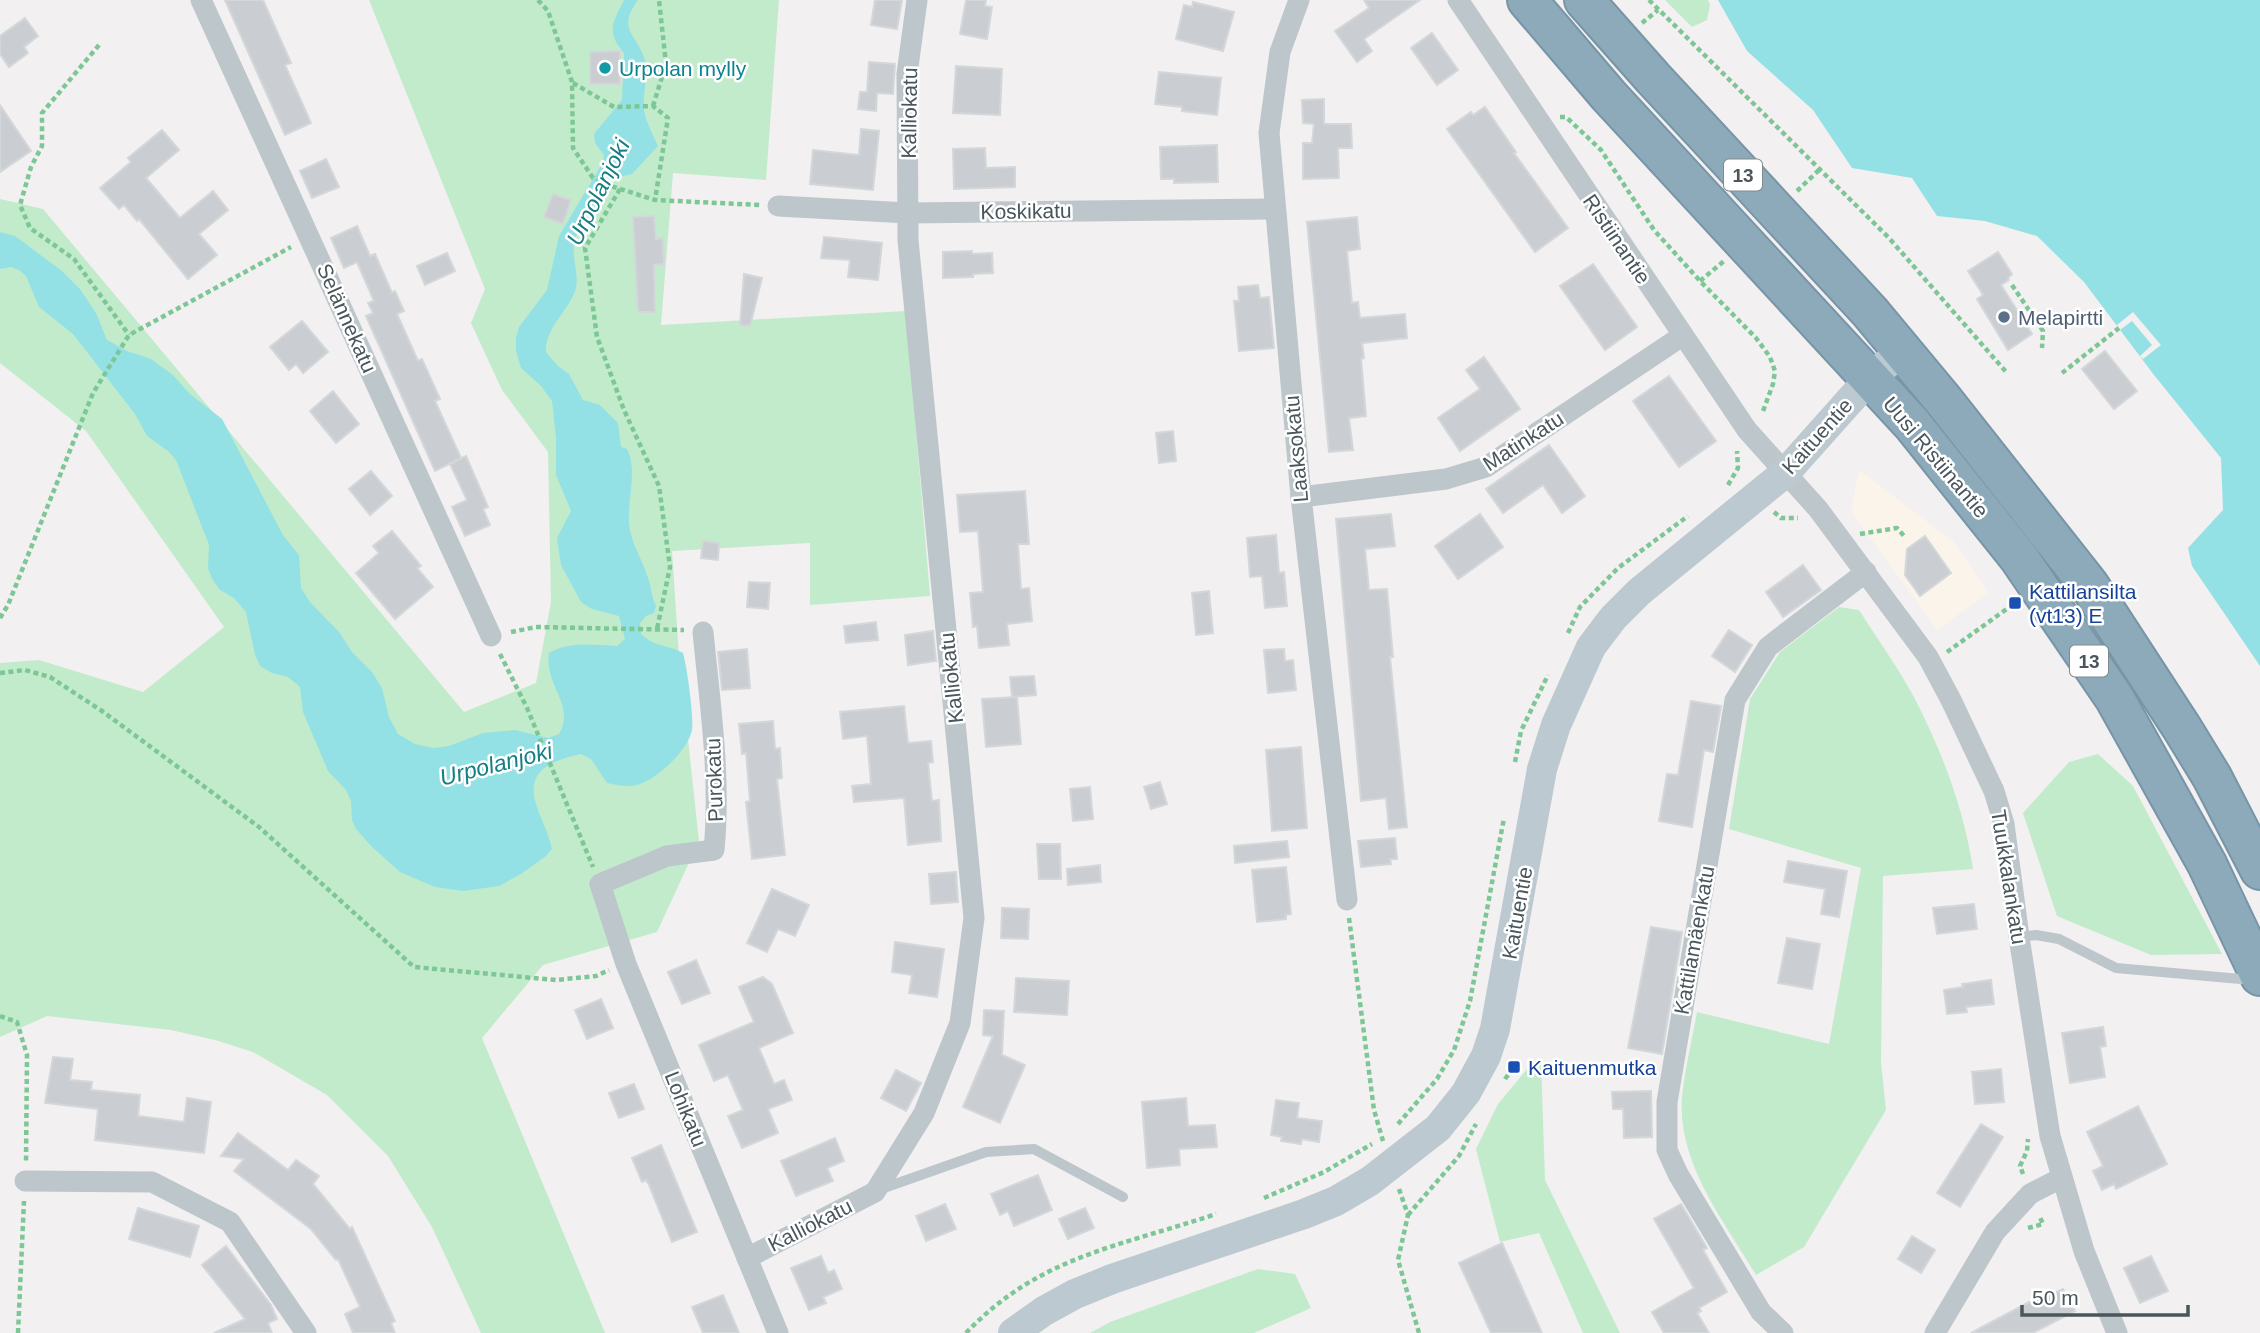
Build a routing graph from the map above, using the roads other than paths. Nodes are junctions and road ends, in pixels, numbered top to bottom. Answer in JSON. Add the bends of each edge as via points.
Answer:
{"nodes":[{"id":1,"x":201,"y":0,"type":"edge"},
{"id":2,"x":917,"y":0,"type":"edge"},
{"id":3,"x":1298,"y":0,"type":"edge"},
{"id":4,"x":1458,"y":0,"type":"edge"},
{"id":5,"x":1527,"y":0,"type":"edge"},
{"id":6,"x":1584,"y":0,"type":"edge"},
{"id":7,"x":778,"y":206,"type":"road end"},
{"id":8,"x":1274,"y":209,"type":"junction"},
{"id":9,"x":908,"y":213,"type":"junction"},
{"id":10,"x":1682,"y":336,"type":"junction"},
{"id":11,"x":1903,"y":350,"type":"junction"},
{"id":12,"x":1869,"y":379,"type":"junction"},
{"id":13,"x":1786,"y":472,"type":"junction"},
{"id":14,"x":1301,"y":497,"type":"junction"},
{"id":15,"x":1866,"y":572,"type":"junction"},
{"id":16,"x":704,"y":632,"type":"dead end"},
{"id":17,"x":491,"y":636,"type":"road end"},
{"id":18,"x":2260,"y":870,"type":"edge"},
{"id":19,"x":600,"y":884,"type":"joint"},
{"id":20,"x":1347,"y":900,"type":"road end"},
{"id":21,"x":2019,"y":937,"type":"junction"},
{"id":22,"x":2250,"y":977,"type":"edge"},
{"id":23,"x":2061,"y":1178,"type":"junction"},
{"id":24,"x":25,"y":1181,"type":"road end"},
{"id":25,"x":875,"y":1192,"type":"junction"},
{"id":26,"x":1123,"y":1197,"type":"dead end"},
{"id":27,"x":747,"y":1258,"type":"junction"},
{"id":28,"x":306,"y":1333,"type":"edge"},
{"id":29,"x":778,"y":1333,"type":"edge"},
{"id":30,"x":1013,"y":1333,"type":"edge"},
{"id":31,"x":1783,"y":1333,"type":"edge"},
{"id":32,"x":1935,"y":1333,"type":"edge"},
{"id":33,"x":2117,"y":1333,"type":"edge"}],
"edges":[{"from":1,"to":17,"type":"street","name":"Selännekatu"},
{"from":2,"to":9,"type":"street","name":"Kalliokatu","via":[[907,74]]},
{"from":3,"to":8,"type":"street","name":"Laaksokatu","via":[[1280,52],[1269,133]]},
{"from":4,"to":10,"type":"street","name":"Ristiinantie"},
{"from":5,"to":12,"type":"highway","name":"Uusi Ristiinantie","number":"13"},
{"from":6,"to":11,"type":"highway","name":"Uusi Ristiinantie","number":"13"},
{"from":7,"to":9,"type":"street","name":"Koskikatu"},
{"from":8,"to":9,"type":"street","name":"Koskikatu"},
{"from":8,"to":14,"type":"street","name":"Laaksokatu"},
{"from":9,"to":25,"type":"street","name":"Kalliokatu","via":[[974,918],[960,1023],[924,1113]]},
{"from":10,"to":13,"type":"street","name":"Ristiinantie","via":[[1747,430]]},
{"from":10,"to":14,"type":"street","name":"Matinkatu","via":[[1486,467],[1446,479]]},
{"from":11,"to":12,"type":"street","name":"Kaituentie"},
{"from":11,"to":18,"type":"highway","name":"Uusi Ristiinantie","number":"13","via":[[2089,584],[2182,728]]},
{"from":12,"to":13,"type":"street","name":"Kaituentie"},
{"from":12,"to":22,"type":"highway","name":"Uusi Ristiinantie","number":"13","via":[[1979,505],[2107,688],[2207,864]]},
{"from":13,"to":15,"type":"street","name":"Tuukkalankatu"},
{"from":13,"to":30,"type":"street","name":"Kaituentie","via":[[1639,592],[1591,647],[1556,724],[1542,769],[1495,1029],[1466,1093],[1438,1128],[1387,1152],[1336,1201],[1075,1294]]},
{"from":14,"to":20,"type":"street","name":"Laaksokatu"},
{"from":15,"to":21,"type":"street","name":"Tuukkalankatu","via":[[1928,657],[1994,792],[2004,824]]},
{"from":15,"to":31,"type":"street","name":"Kattilamäenkatu","via":[[1768,647],[1735,699],[1667,1102],[1667,1150],[1678,1174],[1761,1312]]},
{"from":16,"to":19,"type":"street","name":"Purokatu","via":[[717,783],[714,850],[667,856]]},
{"from":19,"to":27,"type":"street","name":"Lohikatu","via":[[626,964]]},
{"from":21,"to":22,"type":"lane","via":[[2059,939],[2116,968]]},
{"from":21,"to":23,"type":"street","name":"Tuukkalankatu","via":[[2050,1136]]},
{"from":23,"to":32,"type":"street","via":[[2030,1194],[1995,1232]]},
{"from":23,"to":33,"type":"street","name":"Tuukkalankatu"},
{"from":24,"to":28,"type":"street","via":[[152,1182],[230,1223]]},
{"from":25,"to":26,"type":"lane","via":[[985,1152],[1034,1149]]},
{"from":25,"to":27,"type":"street","name":"Kalliokatu"},
{"from":27,"to":29,"type":"street","name":"Lohikatu"}]}
